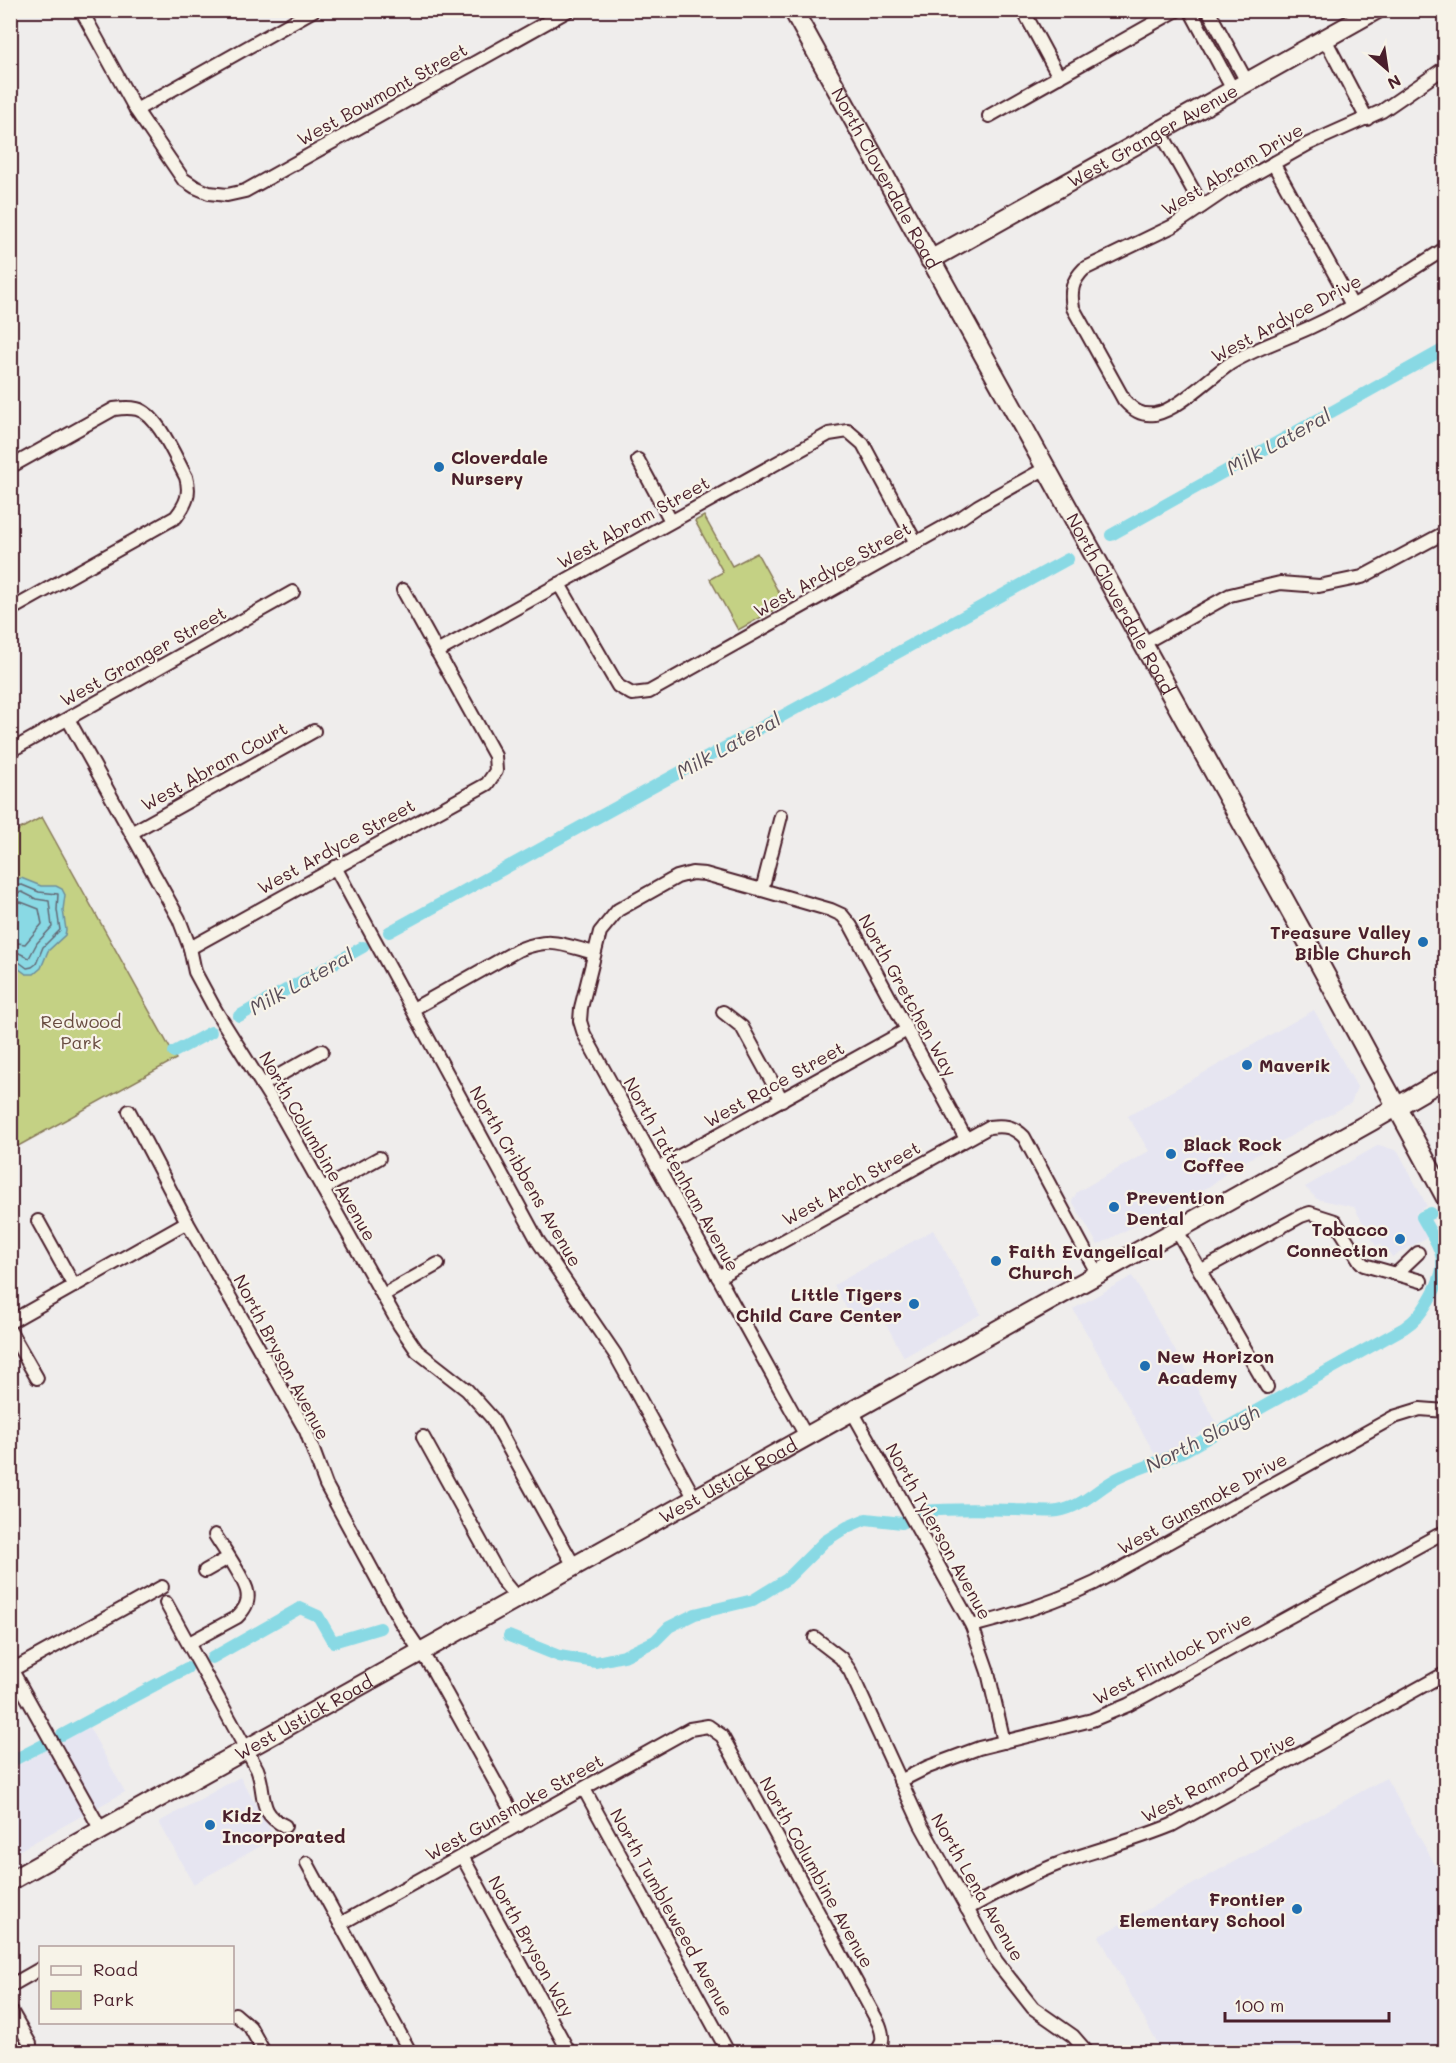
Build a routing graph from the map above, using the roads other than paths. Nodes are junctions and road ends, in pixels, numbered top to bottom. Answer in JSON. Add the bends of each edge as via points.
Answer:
{"nodes":[{"id":1,"x":81,"y":10,"type":"edge"},
{"id":2,"x":314,"y":10,"type":"edge"},
{"id":3,"x":569,"y":10,"type":"edge"},
{"id":4,"x":793,"y":10,"type":"edge"},
{"id":5,"x":1023,"y":10,"type":"edge"},
{"id":6,"x":1177,"y":10,"type":"edge"},
{"id":7,"x":1190,"y":10,"type":"edge"},
{"id":8,"x":1208,"y":10,"type":"edge"},
{"id":9,"x":1376,"y":10,"type":"edge"},
{"id":10,"x":1325,"y":39,"type":"junction"},
{"id":11,"x":1446,"y":67,"type":"edge"},
{"id":12,"x":1059,"y":76,"type":"junction"},
{"id":13,"x":1240,"y":86,"type":"junction"},
{"id":14,"x":136,"y":110,"type":"junction"},
{"id":15,"x":989,"y":116,"type":"dead end"},
{"id":16,"x":1367,"y":119,"type":"junction"},
{"id":17,"x":1160,"y":131,"type":"junction"},
{"id":18,"x":1273,"y":163,"type":"junction"},
{"id":19,"x":1202,"y":206,"type":"junction"},
{"id":20,"x":1446,"y":248,"type":"edge"},
{"id":21,"x":930,"y":260,"type":"junction"},
{"id":22,"x":1352,"y":305,"type":"junction"},
{"id":23,"x":1143,"y":415,"type":"joint"},
{"id":24,"x":638,"y":460,"type":"dead end"},
{"id":25,"x":10,"y":466,"type":"edge"},
{"id":26,"x":1046,"y":468,"type":"junction"},
{"id":27,"x":671,"y":521,"type":"junction"},
{"id":28,"x":1446,"y":532,"type":"edge"},
{"id":29,"x":916,"y":543,"type":"junction"},
{"id":30,"x":559,"y":584,"type":"junction"},
{"id":31,"x":403,"y":590,"type":"dead end"},
{"id":32,"x":293,"y":592,"type":"dead end"},
{"id":33,"x":10,"y":610,"type":"edge"},
{"id":34,"x":1142,"y":644,"type":"junction"},
{"id":35,"x":437,"y":652,"type":"junction"},
{"id":36,"x":68,"y":719,"type":"junction"},
{"id":37,"x":314,"y":731,"type":"dead end"},
{"id":38,"x":10,"y":751,"type":"edge"},
{"id":39,"x":781,"y":816,"type":"dead end"},
{"id":40,"x":131,"y":833,"type":"junction"},
{"id":41,"x":335,"y":867,"type":"junction"},
{"id":42,"x":762,"y":890,"type":"junction"},
{"id":43,"x":190,"y":948,"type":"junction"},
{"id":44,"x":594,"y":954,"type":"junction"},
{"id":45,"x":413,"y":1009,"type":"junction"},
{"id":46,"x":723,"y":1012,"type":"dead end"},
{"id":47,"x":907,"y":1030,"type":"junction"},
{"id":48,"x":322,"y":1051,"type":"dead end"},
{"id":49,"x":1446,"y":1078,"type":"edge"},
{"id":50,"x":262,"y":1085,"type":"junction"},
{"id":51,"x":782,"y":1100,"type":"junction"},
{"id":52,"x":1396,"y":1106,"type":"junction"},
{"id":53,"x":129,"y":1111,"type":"dead end"},
{"id":54,"x":966,"y":1139,"type":"junction"},
{"id":55,"x":379,"y":1158,"type":"dead end"},
{"id":56,"x":658,"y":1168,"type":"junction"},
{"id":57,"x":323,"y":1189,"type":"junction"},
{"id":58,"x":1446,"y":1198,"type":"edge"},
{"id":59,"x":38,"y":1221,"type":"dead end"},
{"id":60,"x":187,"y":1222,"type":"junction"},
{"id":61,"x":1176,"y":1229,"type":"junction"},
{"id":62,"x":1418,"y":1253,"type":"dead end"},
{"id":63,"x":438,"y":1264,"type":"dead end"},
{"id":64,"x":1200,"y":1271,"type":"junction"},
{"id":65,"x":1097,"y":1273,"type":"junction"},
{"id":66,"x":1396,"y":1274,"type":"junction"},
{"id":67,"x":718,"y":1277,"type":"junction"},
{"id":68,"x":1421,"y":1281,"type":"dead end"},
{"id":69,"x":74,"y":1286,"type":"junction"},
{"id":70,"x":383,"y":1295,"type":"junction"},
{"id":71,"x":10,"y":1322,"type":"edge"},
{"id":72,"x":10,"y":1331,"type":"edge"},
{"id":73,"x":37,"y":1378,"type":"dead end"},
{"id":74,"x":1267,"y":1387,"type":"dead end"},
{"id":75,"x":852,"y":1411,"type":"junction"},
{"id":76,"x":1446,"y":1411,"type":"edge"},
{"id":77,"x":806,"y":1436,"type":"junction"},
{"id":78,"x":423,"y":1437,"type":"dead end"},
{"id":79,"x":695,"y":1499,"type":"junction"},
{"id":80,"x":1446,"y":1531,"type":"edge"},
{"id":81,"x":215,"y":1535,"type":"dead end"},
{"id":82,"x":228,"y":1558,"type":"junction"},
{"id":83,"x":574,"y":1566,"type":"junction"},
{"id":84,"x":205,"y":1570,"type":"dead end"},
{"id":85,"x":162,"y":1587,"type":"dead end"},
{"id":86,"x":517,"y":1598,"type":"junction"},
{"id":87,"x":166,"y":1603,"type":"dead end"},
{"id":88,"x":972,"y":1626,"type":"junction"},
{"id":89,"x":815,"y":1638,"type":"dead end"},
{"id":90,"x":189,"y":1643,"type":"junction"},
{"id":91,"x":420,"y":1652,"type":"junction"},
{"id":92,"x":11,"y":1669,"type":"edge"},
{"id":93,"x":1446,"y":1673,"type":"edge"},
{"id":94,"x":708,"y":1726,"type":"joint"},
{"id":95,"x":1004,"y":1742,"type":"junction"},
{"id":96,"x":247,"y":1749,"type":"junction"},
{"id":97,"x":900,"y":1781,"type":"junction"},
{"id":98,"x":584,"y":1789,"type":"junction"},
{"id":99,"x":519,"y":1825,"type":"junction"},
{"id":100,"x":285,"y":1826,"type":"dead end"},
{"id":101,"x":101,"y":1830,"type":"junction"},
{"id":102,"x":462,"y":1856,"type":"junction"},
{"id":103,"x":307,"y":1863,"type":"dead end"},
{"id":104,"x":10,"y":1881,"type":"edge"},
{"id":105,"x":967,"y":1910,"type":"junction"},
{"id":106,"x":340,"y":1924,"type":"junction"},
{"id":107,"x":39,"y":1970,"type":"edge"},
{"id":108,"x":10,"y":1986,"type":"edge"},
{"id":109,"x":10,"y":2009,"type":"edge"},
{"id":110,"x":235,"y":2014,"type":"dead end"},
{"id":111,"x":30,"y":2044,"type":"dead end"},
{"id":112,"x":264,"y":2052,"type":"edge"},
{"id":113,"x":410,"y":2052,"type":"edge"},
{"id":114,"x":569,"y":2052,"type":"edge"},
{"id":115,"x":728,"y":2052,"type":"edge"},
{"id":116,"x":875,"y":2052,"type":"edge"},
{"id":117,"x":1087,"y":2052,"type":"edge"}],
"edges":[{"from":1,"to":14,"type":"street"},
{"from":2,"to":14,"type":"street"},
{"from":3,"to":14,"type":"street","name":"West Bowmont Street","via":[[245,191],[209,193],[183,179]]},
{"from":4,"to":21,"type":"main road","name":"North Cloverdale Road"},
{"from":5,"to":12,"type":"street"},
{"from":6,"to":12,"type":"street"},
{"from":7,"to":13,"type":"street"},
{"from":8,"to":13,"type":"street"},
{"from":9,"to":10,"type":"main road","name":"West Granger Avenue"},
{"from":10,"to":13,"type":"main road","name":"West Granger Avenue"},
{"from":10,"to":16,"type":"street"},
{"from":11,"to":16,"type":"street","name":"West Abram Drive"},
{"from":12,"to":15,"type":"street"},
{"from":13,"to":17,"type":"main road","name":"West Granger Avenue"},
{"from":16,"to":18,"type":"street","name":"West Abram Drive"},
{"from":17,"to":19,"type":"street"},
{"from":17,"to":21,"type":"main road","name":"West Granger Avenue"},
{"from":18,"to":19,"type":"street","name":"West Abram Drive"},
{"from":18,"to":22,"type":"street"},
{"from":19,"to":23,"type":"street","name":"West Abram Drive","via":[[1173,226],[1084,269],[1072,286],[1074,308],[1124,400]]},
{"from":20,"to":22,"type":"street","name":"West Ardyce Drive"},
{"from":21,"to":26,"type":"main road","name":"North Cloverdale Road"},
{"from":22,"to":23,"type":"street","name":"West Ardyce Drive","via":[[1231,363],[1169,410]]},
{"from":24,"to":27,"type":"street"},
{"from":25,"to":33,"type":"street","via":[[114,409],[139,409],[155,422],[189,487],[184,507],[176,517]]},
{"from":26,"to":29,"type":"street","name":"West Ardyce Street"},
{"from":26,"to":34,"type":"main road","name":"North Cloverdale Road"},
{"from":27,"to":29,"type":"street","name":"West Abram Street","via":[[829,434],[848,431],[863,444]]},
{"from":27,"to":30,"type":"street","name":"West Abram Street"},
{"from":28,"to":34,"type":"street","via":[[1362,577],[1319,586],[1280,583],[1230,595]]},
{"from":29,"to":30,"type":"street","name":"West Ardyce Street","via":[[649,692],[632,694],[618,686]]},
{"from":30,"to":35,"type":"street","name":"West Abram Street"},
{"from":31,"to":35,"type":"street"},
{"from":32,"to":36,"type":"street","name":"West Granger Street"},
{"from":34,"to":52,"type":"main road","name":"North Cloverdale Road"},
{"from":35,"to":41,"type":"street","name":"West Ardyce Street","via":[[495,756],[496,771],[487,784]]},
{"from":36,"to":38,"type":"street","name":"West Granger Street"},
{"from":36,"to":40,"type":"street","name":"North Columbine Avenue"},
{"from":37,"to":40,"type":"street","name":"West Abram Court"},
{"from":39,"to":42,"type":"street"},
{"from":40,"to":43,"type":"street","name":"North Columbine Avenue","via":[[179,919]]},
{"from":41,"to":43,"type":"street","name":"West Ardyce Street"},
{"from":41,"to":45,"type":"street","name":"North Cribbens Avenue"},
{"from":42,"to":44,"type":"street","name":"North Gretchen Way","via":[[705,874],[677,877],[618,910],[600,932]]},
{"from":42,"to":47,"type":"street","name":"North Gretchen Way","via":[[842,915]]},
{"from":43,"to":50,"type":"street","name":"North Columbine Avenue","via":[[195,972]]},
{"from":44,"to":45,"type":"street","via":[[547,942],[532,945]]},
{"from":44,"to":56,"type":"street","name":"North Tattenham Avenue","via":[[580,1021]]},
{"from":45,"to":79,"type":"street","name":"North Cribbens Avenue","via":[[538,1242],[615,1354]]},
{"from":46,"to":51,"type":"street","via":[[742,1027]]},
{"from":47,"to":51,"type":"street","name":"West Race Street"},
{"from":47,"to":54,"type":"street","name":"North Gretchen Way"},
{"from":48,"to":50,"type":"street"},
{"from":49,"to":52,"type":"main road","name":"West Ustick Road"},
{"from":50,"to":57,"type":"street","name":"North Columbine Avenue"},
{"from":51,"to":56,"type":"street","name":"West Race Street"},
{"from":52,"to":58,"type":"main road","name":"North Cloverdale Road"},
{"from":52,"to":61,"type":"main road","name":"West Ustick Road"},
{"from":53,"to":60,"type":"street","name":"North Bryson Avenue"},
{"from":54,"to":65,"type":"street","name":"West Arch Street","via":[[989,1127],[1016,1128]]},
{"from":54,"to":67,"type":"street","name":"West Arch Street"},
{"from":55,"to":57,"type":"street"},
{"from":56,"to":67,"type":"street","name":"North Tattenham Avenue"},
{"from":57,"to":70,"type":"street","name":"North Columbine Avenue"},
{"from":59,"to":69,"type":"street"},
{"from":60,"to":69,"type":"street"},
{"from":60,"to":91,"type":"street","name":"North Bryson Avenue","via":[[306,1431],[326,1485]]},
{"from":61,"to":64,"type":"street"},
{"from":61,"to":65,"type":"main road","name":"West Ustick Road"},
{"from":62,"to":66,"type":"street"},
{"from":63,"to":70,"type":"street"},
{"from":64,"to":66,"type":"street","via":[[1310,1214],[1335,1221],[1364,1265]]},
{"from":64,"to":74,"type":"street"},
{"from":65,"to":75,"type":"main road","name":"West Ustick Road"},
{"from":66,"to":68,"type":"street"},
{"from":67,"to":77,"type":"street","name":"North Tattenham Avenue"},
{"from":69,"to":71,"type":"street"},
{"from":70,"to":83,"type":"street","name":"North Columbine Avenue","via":[[417,1351],[467,1390],[492,1418]]},
{"from":72,"to":73,"type":"street"},
{"from":75,"to":77,"type":"main road","name":"West Ustick Road"},
{"from":75,"to":88,"type":"street","name":"North Tylerson Avenue"},
{"from":76,"to":88,"type":"street","name":"West Gunsmoke Drive","via":[[1420,1409],[1394,1417],[1095,1582],[1026,1612]]},
{"from":77,"to":79,"type":"main road","name":"West Ustick Road"},
{"from":78,"to":86,"type":"street","via":[[502,1580]]},
{"from":79,"to":83,"type":"main road","name":"West Ustick Road"},
{"from":80,"to":95,"type":"street","name":"West Flintlock Drive","via":[[1128,1706],[1092,1720]]},
{"from":81,"to":82,"type":"street"},
{"from":82,"to":84,"type":"street"},
{"from":82,"to":90,"type":"street","via":[[247,1590],[244,1611]]},
{"from":83,"to":86,"type":"main road","name":"West Ustick Road"},
{"from":85,"to":92,"type":"street"},
{"from":86,"to":91,"type":"main road","name":"West Ustick Road"},
{"from":87,"to":90,"type":"street"},
{"from":88,"to":95,"type":"street","name":"North Tylerson Avenue","via":[[988,1672]]},
{"from":89,"to":97,"type":"street","name":"North Lena Avenue","via":[[841,1658],[850,1671]]},
{"from":90,"to":96,"type":"street"},
{"from":91,"to":96,"type":"main road","name":"West Ustick Road"},
{"from":91,"to":99,"type":"street"},
{"from":92,"to":101,"type":"street"},
{"from":93,"to":105,"type":"street","name":"West Ramrod Drive","via":[[1172,1825],[1063,1862]]},
{"from":94,"to":98,"type":"street","name":"West Gunsmoke Street","via":[[690,1729]]},
{"from":94,"to":116,"type":"street","name":"North Columbine Avenue","via":[[722,1736],[879,2024],[882,2042]]},
{"from":95,"to":97,"type":"street","name":"West Flintlock Drive","via":[[928,1767]]},
{"from":96,"to":100,"type":"street","via":[[260,1776],[264,1805],[270,1817]]},
{"from":96,"to":101,"type":"main road","name":"West Ustick Road"},
{"from":97,"to":105,"type":"street","name":"North Lena Avenue"},
{"from":98,"to":99,"type":"street","name":"West Gunsmoke Street"},
{"from":98,"to":115,"type":"street","name":"North Tumbleweed Avenue"},
{"from":99,"to":102,"type":"street","name":"West Gunsmoke Street"},
{"from":101,"to":104,"type":"main road","name":"West Ustick Road"},
{"from":102,"to":106,"type":"street","name":"West Gunsmoke Street"},
{"from":102,"to":114,"type":"street","name":"North Bryson Way"},
{"from":103,"to":106,"type":"street"},
{"from":105,"to":117,"type":"street","name":"North Lena Avenue","via":[[996,1961],[1033,2008],[1073,2036]]},
{"from":106,"to":113,"type":"street"},
{"from":107,"to":108,"type":"street"},
{"from":109,"to":111,"type":"street"},
{"from":110,"to":112,"type":"street","via":[[250,2027]]}]}
